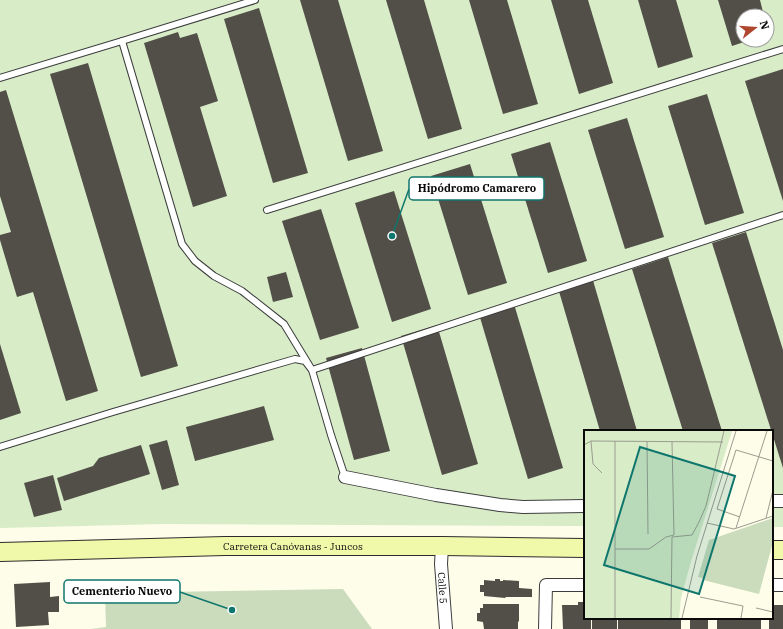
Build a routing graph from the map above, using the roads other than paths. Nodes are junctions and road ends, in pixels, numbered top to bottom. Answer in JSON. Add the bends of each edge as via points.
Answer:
{"nodes":[{"id":1,"x":255,"y":0,"type":"edge"},
{"id":2,"x":122,"y":41,"type":"junction"},
{"id":3,"x":783,"y":49,"type":"edge"},
{"id":4,"x":0,"y":78,"type":"edge"},
{"id":5,"x":267,"y":210,"type":"dead end"},
{"id":6,"x":783,"y":214,"type":"edge"},
{"id":7,"x":312,"y":370,"type":"junction"},
{"id":8,"x":0,"y":447,"type":"edge"},
{"id":9,"x":345,"y":477,"type":"joint"},
{"id":10,"x":584,"y":506,"type":"edge"},
{"id":11,"x":442,"y":546,"type":"junction"},
{"id":12,"x":584,"y":548,"type":"edge"},
{"id":13,"x":0,"y":552,"type":"edge"},
{"id":14,"x":584,"y":585,"type":"edge"},
{"id":15,"x":446,"y":629,"type":"edge"},
{"id":16,"x":546,"y":629,"type":"edge"}],
"edges":[{"from":1,"to":2,"type":"lane"},
{"from":2,"to":4,"type":"lane"},
{"from":2,"to":7,"type":"lane","via":[[182,244],[195,261],[214,276],[242,291],[284,324]]},
{"from":3,"to":5,"type":"lane"},
{"from":6,"to":7,"type":"lane"},
{"from":7,"to":8,"type":"lane","via":[[305,361],[295,359]]},
{"from":7,"to":9,"type":"lane"},
{"from":9,"to":10,"type":"street","via":[[436,495],[523,507]]},
{"from":11,"to":12,"type":"main road","name":"Carretera Canóvanas - Juncos"},
{"from":11,"to":13,"type":"main road","name":"Carretera Canóvanas - Juncos","via":[[225,546]]},
{"from":11,"to":15,"type":"street","name":"Calle 5"},
{"from":14,"to":16,"type":"street","via":[[546,585]]}]}
